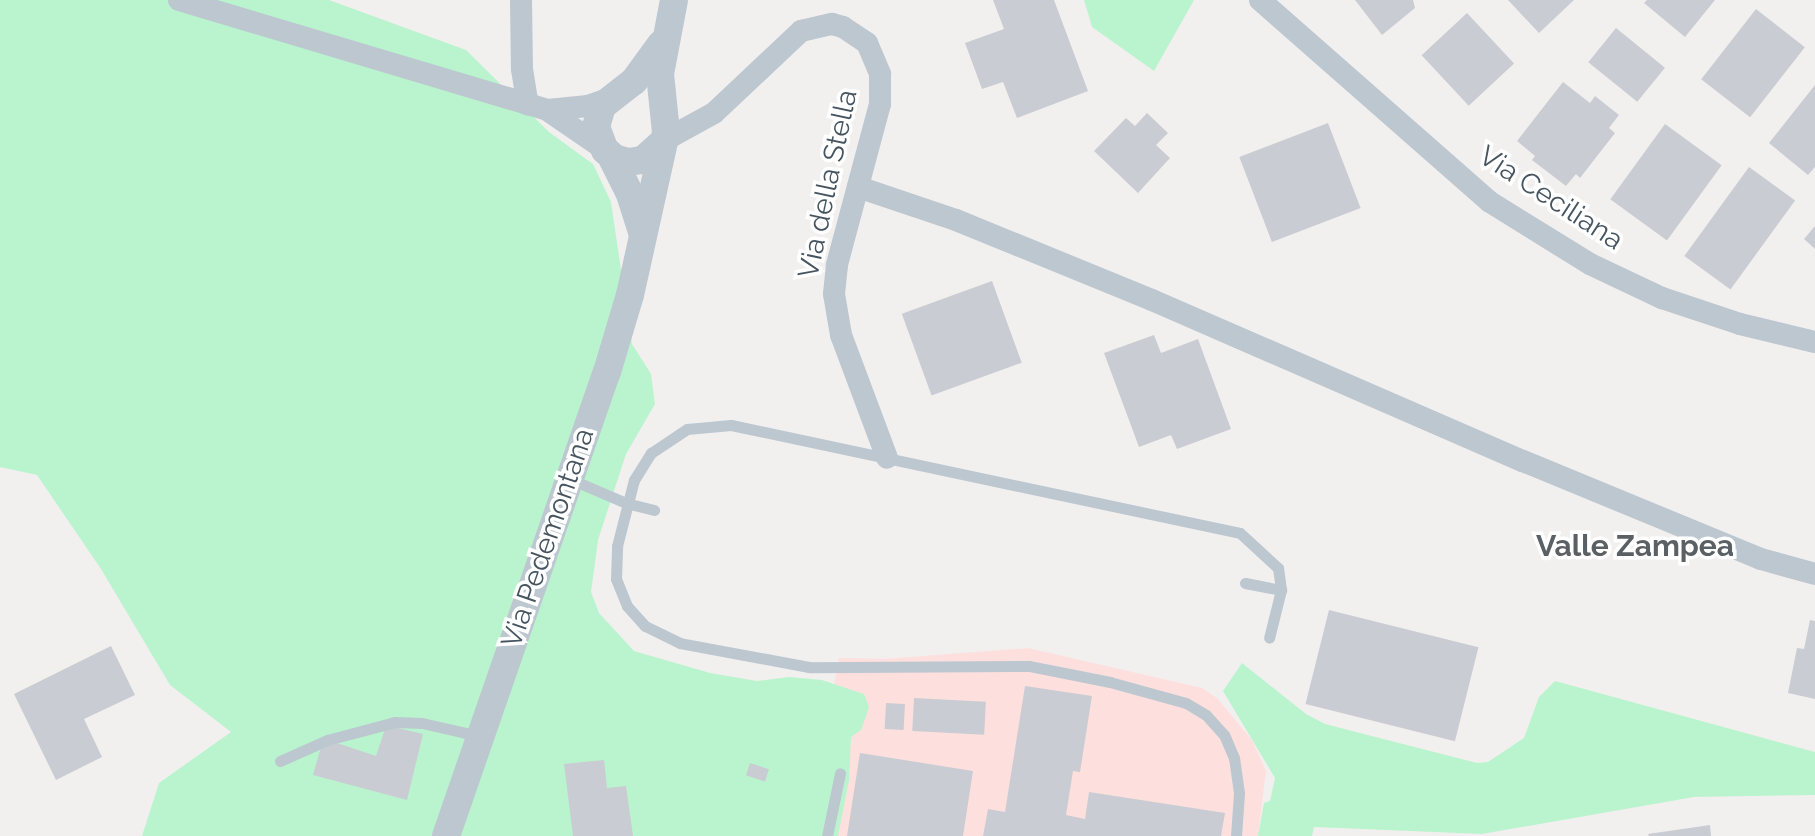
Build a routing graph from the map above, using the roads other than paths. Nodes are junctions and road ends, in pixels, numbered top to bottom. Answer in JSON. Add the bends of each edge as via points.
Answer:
{"nodes":[{"id":1,"x":179,"y":0,"type":"edge"},
{"id":2,"x":521,"y":0,"type":"edge"},
{"id":3,"x":674,"y":0,"type":"edge"},
{"id":4,"x":1260,"y":0,"type":"edge"},
{"id":5,"x":667,"y":33,"type":"junction"},
{"id":6,"x":618,"y":95,"type":"junction"},
{"id":7,"x":537,"y":108,"type":"junction"},
{"id":8,"x":663,"y":130,"type":"junction"},
{"id":9,"x":607,"y":152,"type":"junction"},
{"id":10,"x":858,"y":187,"type":"junction"},
{"id":11,"x":644,"y":237,"type":"junction"},
{"id":12,"x":1815,"y":342,"type":"edge"},
{"id":13,"x":887,"y":458,"type":"junction"},
{"id":14,"x":569,"y":478,"type":"junction"},
{"id":15,"x":626,"y":503,"type":"junction"},
{"id":16,"x":654,"y":510,"type":"dead end"},
{"id":17,"x":1815,"y":574,"type":"edge"},
{"id":18,"x":1245,"y":583,"type":"dead end"},
{"id":19,"x":1281,"y":590,"type":"junction"},
{"id":20,"x":1269,"y":638,"type":"dead end"},
{"id":21,"x":479,"y":736,"type":"junction"},
{"id":22,"x":280,"y":761,"type":"dead end"},
{"id":23,"x":840,"y":773,"type":"dead end"},
{"id":24,"x":446,"y":836,"type":"edge"},
{"id":25,"x":827,"y":836,"type":"edge"},
{"id":26,"x":1236,"y":836,"type":"edge"}],
"edges":[{"from":1,"to":7,"type":"street"},
{"from":2,"to":7,"type":"street","via":[[522,69]]},
{"from":3,"to":5,"type":"street","name":"Via Pedemontana"},
{"from":4,"to":12,"type":"street","name":"Via Ceciliana","via":[[1490,202],[1662,298]]},
{"from":5,"to":6,"type":"street","name":"Via Pedemontana","via":[[648,66]]},
{"from":5,"to":8,"type":"street","name":"Via Pedemontana","via":[[660,74]]},
{"from":6,"to":7,"type":"street","via":[[588,106]]},
{"from":6,"to":8,"type":"street","via":[[650,97]]},
{"from":6,"to":9,"type":"street","name":"Via Pedemontana","via":[[602,106],[596,120]]},
{"from":7,"to":9,"type":"street","via":[[580,129]]},
{"from":8,"to":9,"type":"street","via":[[643,160],[628,162]]},
{"from":8,"to":10,"type":"street","name":"Via della Stella","via":[[729,101],[801,31],[832,24],[857,34],[874,53],[881,92]]},
{"from":8,"to":11,"type":"street","name":"Via Pedemontana"},
{"from":9,"to":11,"type":"street","name":"Via Pedemontana","via":[[630,194]]},
{"from":10,"to":13,"type":"street","name":"Via della Stella","via":[[837,265],[835,304],[841,335]]},
{"from":10,"to":17,"type":"street","via":[[956,220],[1138,294],[1761,559]]},
{"from":11,"to":14,"type":"street","name":"Via Pedemontana","via":[[614,349]]},
{"from":13,"to":15,"type":"lane","via":[[731,425],[700,426],[675,434],[651,453],[637,472]]},
{"from":13,"to":19,"type":"lane","via":[[1240,533],[1278,568]]},
{"from":14,"to":15,"type":"lane"},
{"from":14,"to":21,"type":"street","name":"Via Pedemontana"},
{"from":15,"to":16,"type":"lane"},
{"from":15,"to":26,"type":"lane","via":[[616,579],[632,614],[659,635],[705,650],[809,667],[1029,666],[1186,703],[1224,735],[1234,758],[1239,793]]},
{"from":18,"to":19,"type":"lane"},
{"from":19,"to":20,"type":"lane"},
{"from":21,"to":22,"type":"lane","via":[[395,722],[327,740]]},
{"from":21,"to":24,"type":"street","name":"Via Pedemontana"},
{"from":23,"to":25,"type":"lane"}]}
